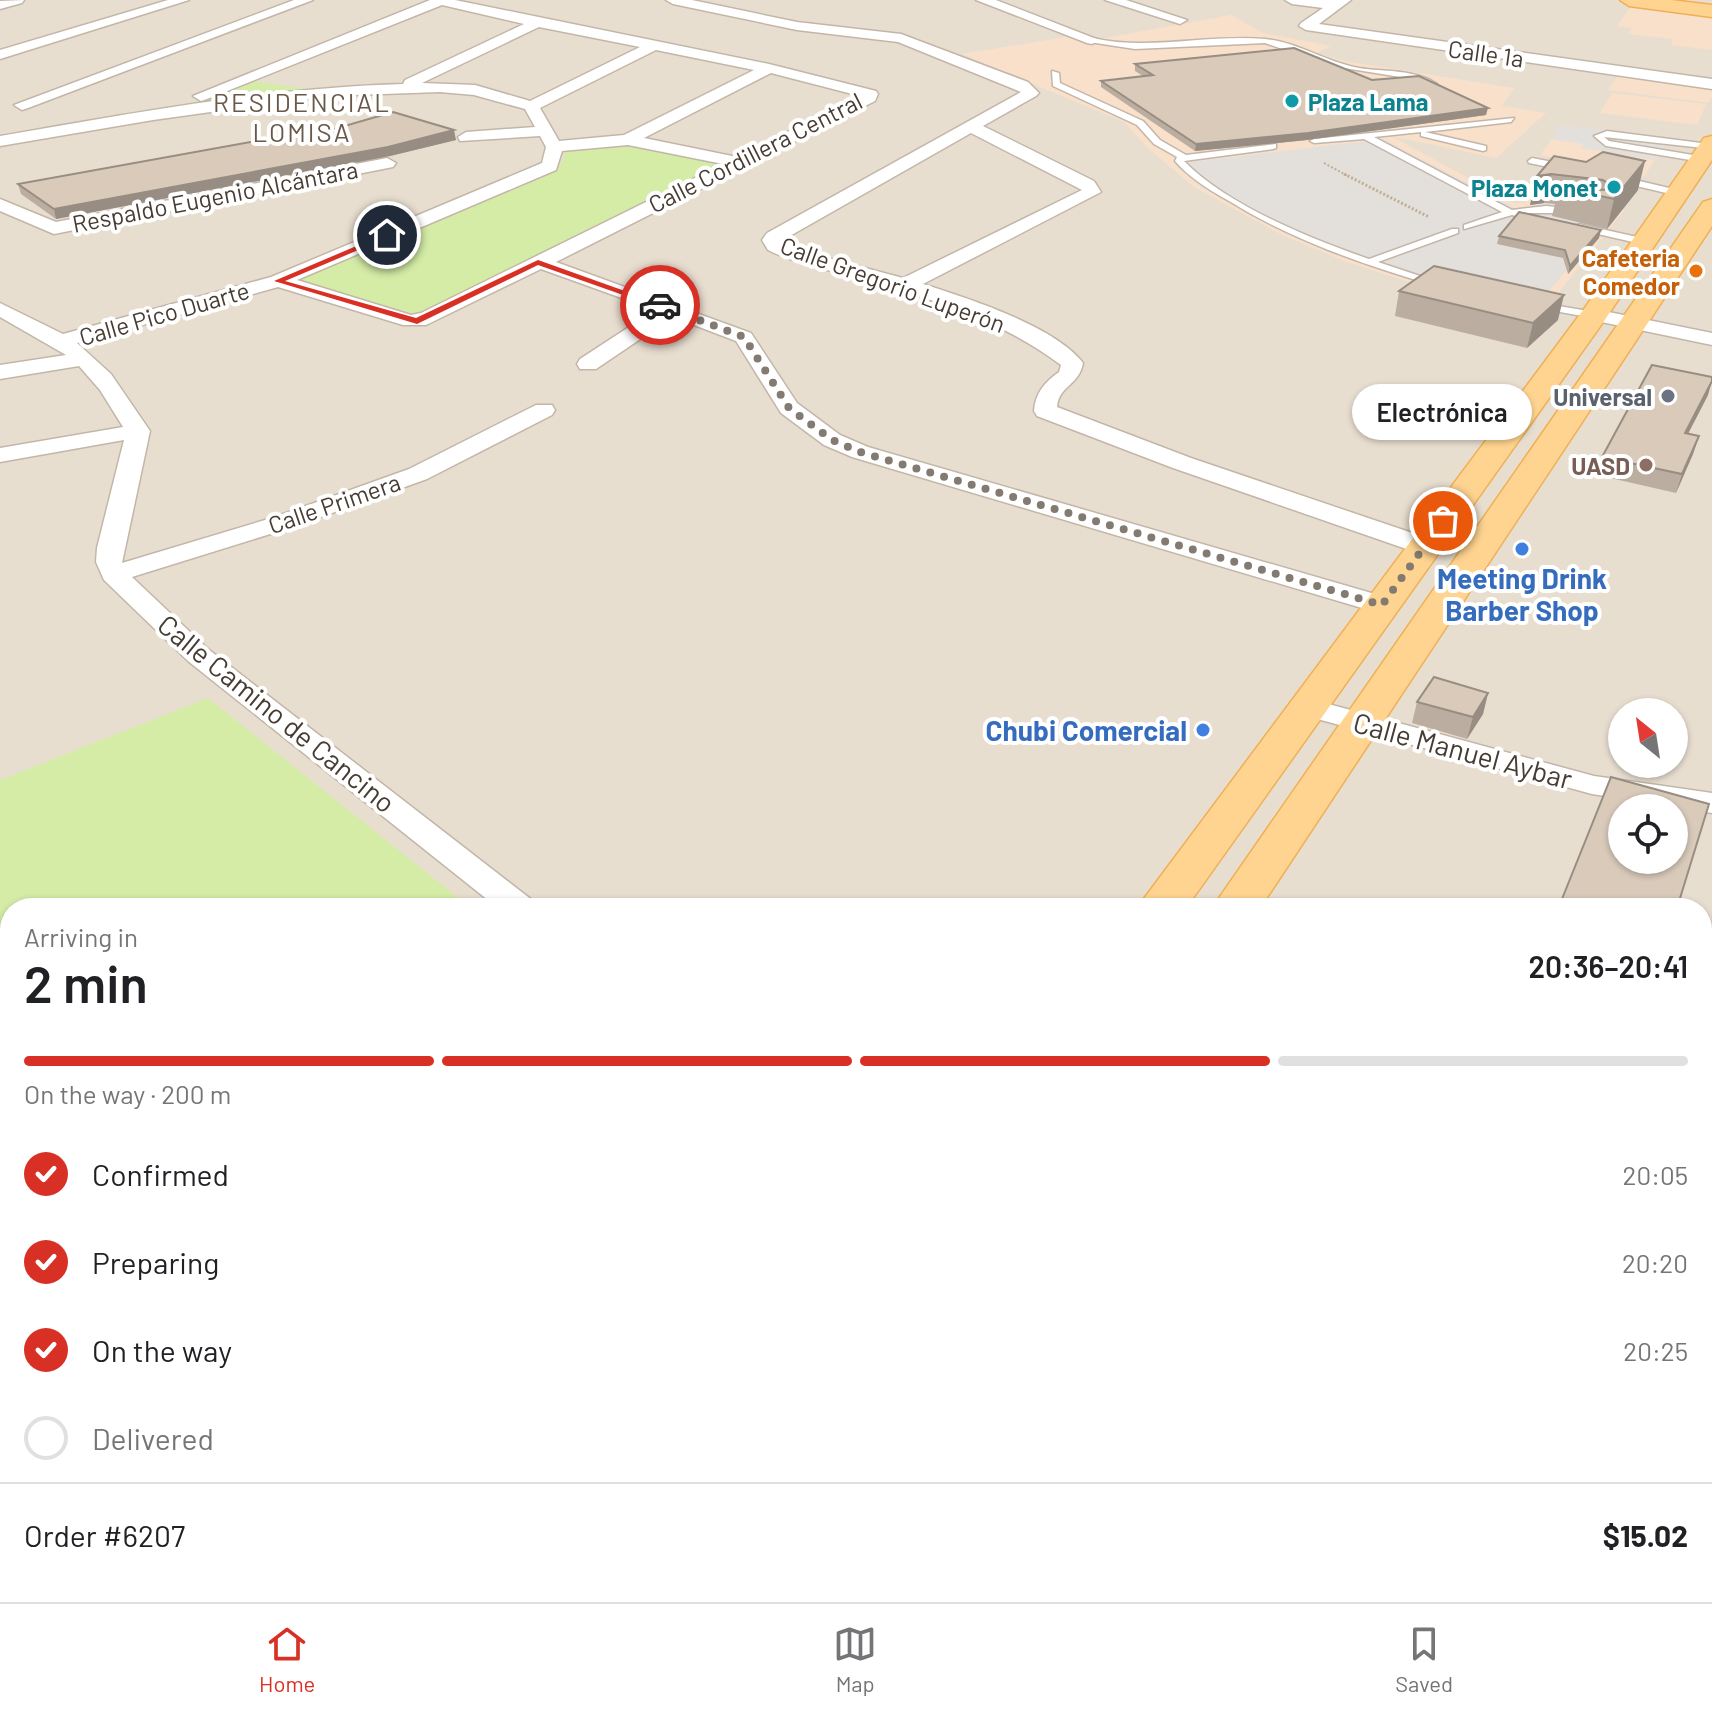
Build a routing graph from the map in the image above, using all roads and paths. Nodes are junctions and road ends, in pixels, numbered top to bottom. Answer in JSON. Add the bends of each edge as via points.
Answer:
{"nodes":[{"id":1,"x":17,"y":0,"type":"edge"},
{"id":2,"x":182,"y":0,"type":"edge"},
{"id":3,"x":306,"y":0,"type":"edge"},
{"id":4,"x":439,"y":0,"type":"edge"},
{"id":5,"x":673,"y":0,"type":"edge"},
{"id":6,"x":984,"y":0,"type":"edge"},
{"id":7,"x":1112,"y":0,"type":"edge"},
{"id":8,"x":1292,"y":0,"type":"edge"},
{"id":9,"x":1629,"y":0,"type":"edge"},
{"id":10,"x":1661,"y":0,"type":"edge"},
{"id":11,"x":1701,"y":0,"type":"edge"},
{"id":12,"x":1340,"y":3,"type":"edge"},
{"id":13,"x":0,"y":5,"type":"edge"},
{"id":14,"x":1712,"y":6,"type":"edge"},
{"id":15,"x":1180,"y":20,"type":"dead end"},
{"id":16,"x":537,"y":23,"type":"junction"},
{"id":17,"x":1092,"y":40,"type":"joint"},
{"id":18,"x":656,"y":45,"type":"junction"},
{"id":19,"x":0,"y":55,"type":"edge"},
{"id":20,"x":769,"y":68,"type":"junction"},
{"id":21,"x":1055,"y":73,"type":"dead end"},
{"id":22,"x":244,"y":79,"type":"junction"},
{"id":23,"x":1712,"y":84,"type":"edge"},
{"id":24,"x":403,"y":86,"type":"junction"},
{"id":25,"x":1446,"y":90,"type":"edge"},
{"id":26,"x":326,"y":91,"type":"junction"},
{"id":27,"x":531,"y":106,"type":"junction"},
{"id":28,"x":1498,"y":114,"type":"dead end"},
{"id":29,"x":153,"y":115,"type":"junction"},
{"id":30,"x":972,"y":127,"type":"junction"},
{"id":31,"x":59,"y":130,"type":"junction"},
{"id":32,"x":1411,"y":131,"type":"junction"},
{"id":33,"x":1365,"y":136,"type":"junction"},
{"id":34,"x":466,"y":137,"type":"dead end"},
{"id":35,"x":550,"y":139,"type":"junction"},
{"id":36,"x":628,"y":140,"type":"junction"},
{"id":37,"x":0,"y":141,"type":"edge"},
{"id":38,"x":1314,"y":141,"type":"edge"},
{"id":39,"x":1273,"y":146,"type":"edge"},
{"id":40,"x":1483,"y":148,"type":"dead end"},
{"id":41,"x":1708,"y":150,"type":"edge"},
{"id":42,"x":1183,"y":157,"type":"junction"},
{"id":43,"x":1532,"y":161,"type":"dead end"},
{"id":44,"x":387,"y":163,"type":"dead end"},
{"id":45,"x":741,"y":163,"type":"junction"},
{"id":46,"x":1576,"y":170,"type":"edge"},
{"id":47,"x":1606,"y":177,"type":"edge"},
{"id":48,"x":1679,"y":193,"type":"junction"},
{"id":49,"x":0,"y":204,"type":"edge"},
{"id":50,"x":1712,"y":207,"type":"edge"},
{"id":51,"x":1509,"y":212,"type":"junction"},
{"id":52,"x":1581,"y":213,"type":"edge"},
{"id":53,"x":1556,"y":222,"type":"edge"},
{"id":54,"x":1571,"y":225,"type":"edge"},
{"id":55,"x":1467,"y":227,"type":"dead end"},
{"id":56,"x":1455,"y":231,"type":"dead end"},
{"id":57,"x":1646,"y":242,"type":"junction"},
{"id":58,"x":538,"y":262,"type":"junction"},
{"id":59,"x":1369,"y":262,"type":"junction"},
{"id":60,"x":278,"y":281,"type":"junction"},
{"id":61,"x":906,"y":285,"type":"junction"},
{"id":62,"x":1445,"y":285,"type":"edge"},
{"id":63,"x":1527,"y":304,"type":"edge"},
{"id":64,"x":0,"y":309,"type":"edge"},
{"id":65,"x":670,"y":309,"type":"junction"},
{"id":66,"x":1594,"y":315,"type":"junction"},
{"id":67,"x":1632,"y":323,"type":"junction"},
{"id":68,"x":1712,"y":339,"type":"edge"},
{"id":69,"x":72,"y":350,"type":"junction"},
{"id":70,"x":588,"y":364,"type":"dead end"},
{"id":71,"x":0,"y":372,"type":"edge"},
{"id":72,"x":544,"y":410,"type":"dead end"},
{"id":73,"x":138,"y":431,"type":"junction"},
{"id":74,"x":0,"y":455,"type":"edge"},
{"id":75,"x":1424,"y":546,"type":"junction"},
{"id":76,"x":113,"y":574,"type":"junction"},
{"id":77,"x":1382,"y":605,"type":"junction"},
{"id":78,"x":1310,"y":708,"type":"junction"},
{"id":79,"x":1362,"y":723,"type":"junction"},
{"id":80,"x":1712,"y":803,"type":"edge"},
{"id":81,"x":507,"y":898,"type":"edge"},
{"id":82,"x":1168,"y":898,"type":"edge"},
{"id":83,"x":1243,"y":898,"type":"edge"}],
"edges":[{"from":1,"to":13,"type":"street"},
{"from":2,"to":19,"type":"street"},
{"from":3,"to":31,"type":"street","via":[[17,101]]},
{"from":4,"to":16,"type":"street","name":"Calle Cordillera Central"},
{"from":4,"to":22,"type":"street"},
{"from":5,"to":30,"type":"street","name":"Calle Gregorio Luperón","via":[[797,26],[901,38],[1029,89],[1024,98]]},
{"from":6,"to":17,"type":"street"},
{"from":7,"to":15,"type":"street"},
{"from":8,"to":12,"type":"street"},
{"from":9,"to":14,"type":"main road"},
{"from":10,"to":14,"type":"main road"},
{"from":11,"to":14,"type":"main road"},
{"from":12,"to":23,"type":"street","name":"Calle 1a","via":[[1306,26]]},
{"from":16,"to":18,"type":"street","name":"Calle Cordillera Central"},
{"from":16,"to":24,"type":"street"},
{"from":17,"to":25,"type":"lane","via":[[1141,49],[1270,42],[1337,65],[1421,78]]},
{"from":18,"to":20,"type":"street","name":"Calle Cordillera Central"},
{"from":18,"to":27,"type":"street"},
{"from":20,"to":36,"type":"street"},
{"from":20,"to":45,"type":"street","name":"Calle Cordillera Central","via":[[870,94],[869,98]]},
{"from":21,"to":42,"type":"lane","via":[[1056,84],[1112,107]]},
{"from":22,"to":26,"type":"street"},
{"from":22,"to":29,"type":"street"},
{"from":24,"to":26,"type":"street"},
{"from":24,"to":27,"type":"street","via":[[475,90]]},
{"from":26,"to":29,"type":"street"},
{"from":27,"to":35,"type":"street"},
{"from":28,"to":32,"type":"lane","via":[[1511,120]]},
{"from":29,"to":31,"type":"street"},
{"from":30,"to":61,"type":"street","via":[[1088,185],[1092,192]]},
{"from":30,"to":61,"type":"street","name":"Calle Gregorio Luperón","via":[[771,240],[786,251]]},
{"from":31,"to":37,"type":"street"},
{"from":32,"to":33,"type":"lane"},
{"from":32,"to":40,"type":"lane"},
{"from":33,"to":38,"type":"lane"},
{"from":33,"to":51,"type":"lane"},
{"from":34,"to":35,"type":"street"},
{"from":35,"to":36,"type":"street"},
{"from":35,"to":60,"type":"street","name":"Calle Pico Duarte","via":[[550,166]]},
{"from":36,"to":45,"type":"street"},
{"from":39,"to":42,"type":"lane"},
{"from":41,"to":41,"type":"lane","via":[[1607,133],[1598,136],[1606,143]]},
{"from":41,"to":48,"type":"main road"},
{"from":42,"to":59,"type":"lane","via":[[1178,159],[1196,175],[1259,216]]},
{"from":43,"to":46,"type":"lane"},
{"from":44,"to":49,"type":"street","name":"Respaldo Eugenio Alcántara","via":[[54,228]]},
{"from":45,"to":58,"type":"street","name":"Calle Cordillera Central"},
{"from":47,"to":48,"type":"lane"},
{"from":48,"to":57,"type":"main road"},
{"from":50,"to":67,"type":"main road"},
{"from":51,"to":52,"type":"lane","via":[[1539,207]]},
{"from":51,"to":53,"type":"lane"},
{"from":51,"to":55,"type":"lane"},
{"from":54,"to":57,"type":"lane"},
{"from":56,"to":59,"type":"lane"},
{"from":57,"to":66,"type":"main road"},
{"from":58,"to":60,"type":"street","name":"Calle Cordillera Central","via":[[417,321]]},
{"from":58,"to":65,"type":"street"},
{"from":59,"to":62,"type":"lane"},
{"from":60,"to":69,"type":"street","name":"Calle Pico Duarte"},
{"from":61,"to":75,"type":"street","name":"Calle Gregorio Luperón","via":[[1007,322],[1072,363],[1070,375],[1044,399],[1045,411]]},
{"from":63,"to":66,"type":"lane"},
{"from":64,"to":69,"type":"street"},
{"from":65,"to":70,"type":"street"},
{"from":65,"to":77,"type":"street","via":[[744,337],[789,408],[832,440],[860,452]]},
{"from":66,"to":67,"type":"street"},
{"from":66,"to":75,"type":"main road"},
{"from":67,"to":68,"type":"street"},
{"from":67,"to":79,"type":"main road"},
{"from":69,"to":71,"type":"street","name":"Calle Pico Duarte"},
{"from":69,"to":73,"type":"street","via":[[103,378]]},
{"from":72,"to":76,"type":"street","name":"Calle Primera","via":[[418,474]]},
{"from":73,"to":74,"type":"street"},
{"from":73,"to":76,"type":"street","via":[[110,548]]},
{"from":75,"to":77,"type":"main road"},
{"from":76,"to":81,"type":"street","name":"Calle Camino de Cancino","via":[[198,655]]},
{"from":77,"to":78,"type":"main road"},
{"from":78,"to":79,"type":"street","name":"Calle Manuel Aybar"},
{"from":78,"to":82,"type":"main road"},
{"from":79,"to":80,"type":"street","name":"Calle Manuel Aybar","via":[[1592,785]]},
{"from":79,"to":83,"type":"main road"}]}
